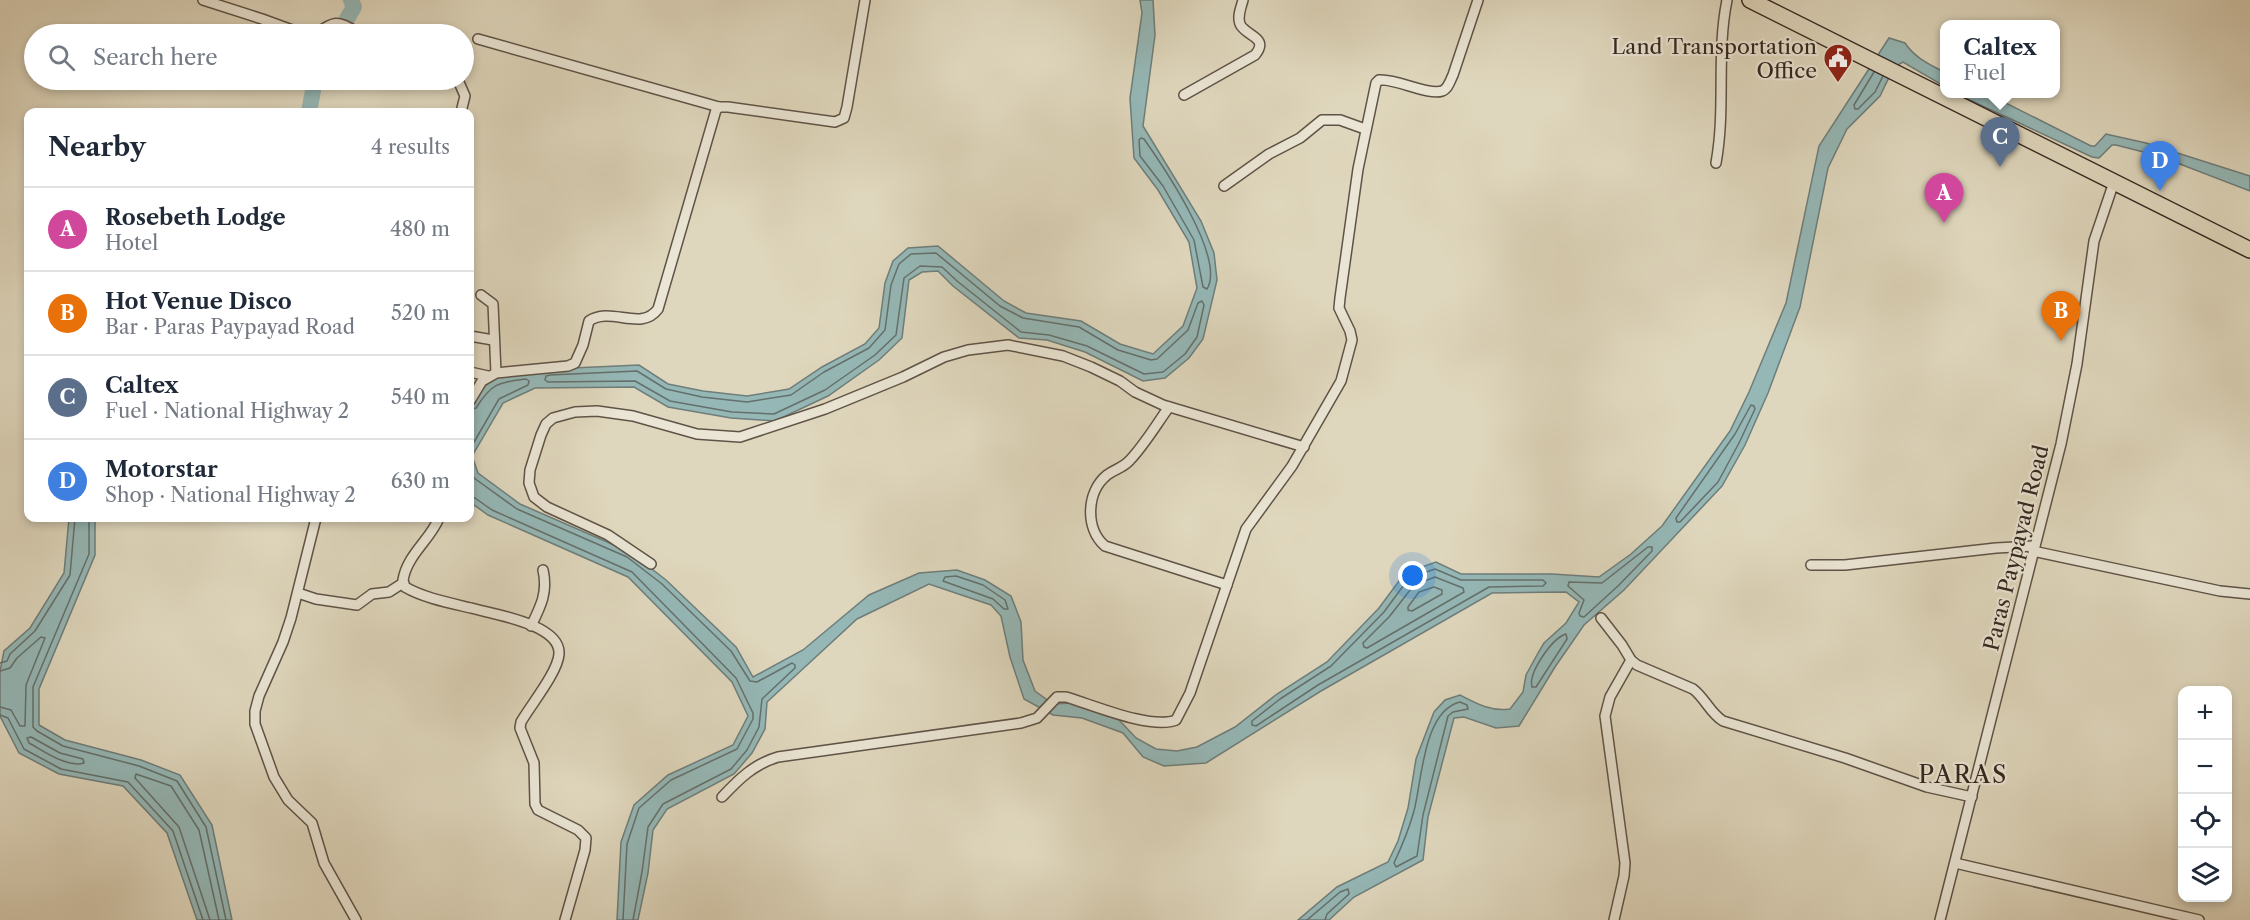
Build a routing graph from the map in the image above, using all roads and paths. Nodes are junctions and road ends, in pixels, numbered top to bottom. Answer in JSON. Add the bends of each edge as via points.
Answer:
{"nodes":[{"id":1,"x":202,"y":0,"type":"edge"},
{"id":2,"x":865,"y":0,"type":"edge"},
{"id":3,"x":1243,"y":0,"type":"edge"},
{"id":4,"x":1478,"y":0,"type":"edge"},
{"id":5,"x":1727,"y":0,"type":"edge"},
{"id":6,"x":1750,"y":0,"type":"edge"},
{"id":7,"x":276,"y":24,"type":"edge"},
{"id":8,"x":478,"y":39,"type":"dead end"},
{"id":9,"x":462,"y":90,"type":"edge"},
{"id":10,"x":1184,"y":94,"type":"dead end"},
{"id":11,"x":1940,"y":95,"type":"edge"},
{"id":12,"x":1945,"y":98,"type":"edge"},
{"id":13,"x":719,"y":107,"type":"junction"},
{"id":14,"x":462,"y":108,"type":"edge"},
{"id":15,"x":1365,"y":129,"type":"junction"},
{"id":16,"x":1716,"y":163,"type":"dead end"},
{"id":17,"x":2114,"y":182,"type":"junction"},
{"id":18,"x":1224,"y":186,"type":"dead end"},
{"id":19,"x":2250,"y":250,"type":"edge"},
{"id":20,"x":482,"y":295,"type":"dead end"},
{"id":21,"x":474,"y":337,"type":"edge"},
{"id":22,"x":494,"y":340,"type":"junction"},
{"id":23,"x":474,"y":373,"type":"edge"},
{"id":24,"x":492,"y":375,"type":"junction"},
{"id":25,"x":474,"y":394,"type":"edge"},
{"id":26,"x":1169,"y":407,"type":"junction"},
{"id":27,"x":1304,"y":447,"type":"junction"},
{"id":28,"x":315,"y":522,"type":"edge"},
{"id":29,"x":438,"y":522,"type":"edge"},
{"id":30,"x":2034,"y":549,"type":"junction"},
{"id":31,"x":651,"y":564,"type":"dead end"},
{"id":32,"x":1811,"y":565,"type":"dead end"},
{"id":33,"x":543,"y":570,"type":"dead end"},
{"id":34,"x":403,"y":583,"type":"junction"},
{"id":35,"x":1227,"y":585,"type":"junction"},
{"id":36,"x":298,"y":593,"type":"junction"},
{"id":37,"x":2250,"y":594,"type":"edge"},
{"id":38,"x":1601,"y":618,"type":"dead end"},
{"id":39,"x":531,"y":626,"type":"junction"},
{"id":40,"x":1631,"y":660,"type":"junction"},
{"id":41,"x":722,"y":797,"type":"dead end"},
{"id":42,"x":1972,"y":797,"type":"junction"},
{"id":43,"x":1955,"y":863,"type":"junction"},
{"id":44,"x":356,"y":920,"type":"edge"},
{"id":45,"x":565,"y":920,"type":"edge"},
{"id":46,"x":1614,"y":920,"type":"edge"},
{"id":47,"x":1940,"y":920,"type":"edge"},
{"id":48,"x":2199,"y":920,"type":"edge"}],
"edges":[{"from":1,"to":7,"type":"street"},
{"from":2,"to":13,"type":"street","via":[[844,118],[835,122]]},
{"from":3,"to":10,"type":"street","via":[[1240,24],[1256,38],[1259,50]]},
{"from":4,"to":15,"type":"street","via":[[1447,87],[1432,91],[1379,80]]},
{"from":5,"to":16,"type":"street","via":[[1721,35]]},
{"from":6,"to":11,"type":"main road"},
{"from":8,"to":13,"type":"street"},
{"from":9,"to":14,"type":"street"},
{"from":12,"to":17,"type":"main road"},
{"from":13,"to":24,"type":"street","via":[[654,315],[644,319],[595,317],[575,363]]},
{"from":15,"to":18,"type":"street","via":[[1340,120],[1322,120]]},
{"from":15,"to":27,"type":"street","via":[[1339,308],[1350,331],[1350,352],[1341,381]]},
{"from":17,"to":19,"type":"main road"},
{"from":17,"to":30,"type":"street","name":"Paras Paypayad Road","via":[[2094,240],[2069,405]]},
{"from":20,"to":22,"type":"street","via":[[493,304]]},
{"from":21,"to":22,"type":"street"},
{"from":22,"to":24,"type":"street"},
{"from":23,"to":24,"type":"street"},
{"from":24,"to":25,"type":"street","via":[[482,381]]},
{"from":26,"to":27,"type":"street"},
{"from":26,"to":31,"type":"street","via":[[1092,367],[1008,345],[944,357],[825,409],[740,437],[697,434],[633,416],[597,411],[553,418],[541,435],[530,470],[534,497],[608,535]]},
{"from":26,"to":35,"type":"street","via":[[1131,459],[1101,483],[1090,506],[1094,527],[1105,546]]},
{"from":27,"to":35,"type":"street","via":[[1246,529]]},
{"from":28,"to":36,"type":"street"},
{"from":29,"to":34,"type":"street","via":[[408,564]]},
{"from":30,"to":32,"type":"street","via":[[2004,547],[1845,565]]},
{"from":30,"to":37,"type":"street","via":[[2220,591]]},
{"from":30,"to":42,"type":"street","name":"Paras Paypayad Road"},
{"from":33,"to":39,"type":"street","via":[[546,589]]},
{"from":34,"to":36,"type":"street","via":[[389,592],[372,594],[357,605]]},
{"from":34,"to":39,"type":"street","via":[[410,590]]},
{"from":35,"to":41,"type":"street","via":[[1190,693],[1176,720],[1164,724],[1057,697],[1031,721],[766,760]]},
{"from":36,"to":44,"type":"street","via":[[284,642],[259,696],[255,724],[274,777],[288,800],[312,823],[324,862]]},
{"from":38,"to":40,"type":"street"},
{"from":39,"to":45,"type":"street","via":[[548,634],[559,648],[556,665],[520,728],[534,763],[535,804],[586,838]]},
{"from":40,"to":42,"type":"street","via":[[1698,693],[1718,718],[1729,724]]},
{"from":40,"to":46,"type":"street","via":[[1610,697],[1605,716],[1625,863]]},
{"from":42,"to":43,"type":"street","name":"Paras Paypayad Road"},
{"from":43,"to":47,"type":"street","name":"Paras Paypayad Road"},
{"from":43,"to":48,"type":"street"}]}
